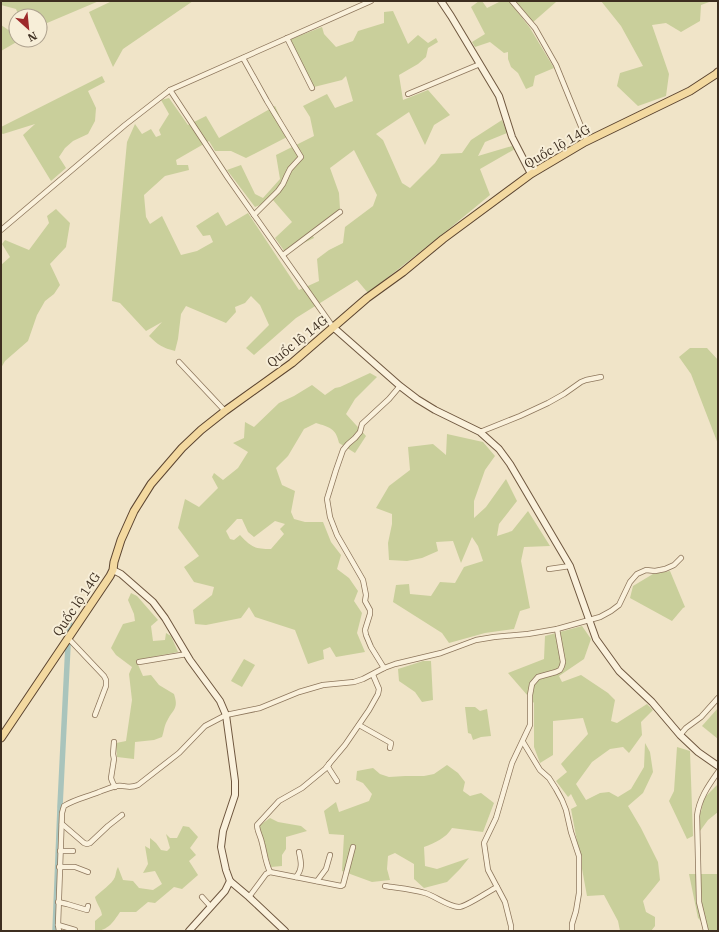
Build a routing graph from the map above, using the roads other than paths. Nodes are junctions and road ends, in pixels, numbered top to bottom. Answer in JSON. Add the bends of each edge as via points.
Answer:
{"nodes":[{"id":1,"x":371,"y":1,"type":"edge"},
{"id":2,"x":441,"y":1,"type":"edge"},
{"id":3,"x":512,"y":1,"type":"edge"},
{"id":4,"x":287,"y":38,"type":"junction"},
{"id":5,"x":243,"y":58,"type":"junction"},
{"id":6,"x":480,"y":64,"type":"junction"},
{"id":7,"x":718,"y":72,"type":"edge"},
{"id":8,"x":312,"y":88,"type":"dead end"},
{"id":9,"x":170,"y":90,"type":"junction"},
{"id":10,"x":408,"y":94,"type":"dead end"},
{"id":11,"x":587,"y":141,"type":"junction"},
{"id":12,"x":531,"y":174,"type":"junction"},
{"id":13,"x":340,"y":212,"type":"dead end"},
{"id":14,"x":254,"y":215,"type":"junction"},
{"id":15,"x":1,"y":230,"type":"edge"},
{"id":16,"x":283,"y":255,"type":"junction"},
{"id":17,"x":333,"y":327,"type":"junction"},
{"id":18,"x":179,"y":362,"type":"dead end"},
{"id":19,"x":601,"y":377,"type":"dead end"},
{"id":20,"x":400,"y":386,"type":"junction"},
{"id":21,"x":225,"y":411,"type":"junction"},
{"id":22,"x":480,"y":432,"type":"junction"},
{"id":23,"x":682,"y":558,"type":"dead end"},
{"id":24,"x":570,"y":566,"type":"junction"},
{"id":25,"x":549,"y":569,"type":"dead end"},
{"id":26,"x":113,"y":570,"type":"junction"},
{"id":27,"x":589,"y":620,"type":"junction"},
{"id":28,"x":557,"y":628,"type":"junction"},
{"id":29,"x":68,"y":638,"type":"junction"},
{"id":30,"x":187,"y":654,"type":"junction"},
{"id":31,"x":139,"y":662,"type":"dead end"},
{"id":32,"x":384,"y":668,"type":"junction"},
{"id":33,"x":373,"y":675,"type":"junction"},
{"id":34,"x":718,"y":698,"type":"edge"},
{"id":35,"x":95,"y":715,"type":"dead end"},
{"id":36,"x":226,"y":715,"type":"junction"},
{"id":37,"x":359,"y":725,"type":"junction"},
{"id":38,"x":680,"y":735,"type":"junction"},
{"id":39,"x":1,"y":738,"type":"edge"},
{"id":40,"x":114,"y":742,"type":"dead end"},
{"id":41,"x":523,"y":742,"type":"junction"},
{"id":42,"x":390,"y":748,"type":"dead end"},
{"id":43,"x":329,"y":764,"type":"junction"},
{"id":44,"x":718,"y":766,"type":"edge"},
{"id":45,"x":718,"y":772,"type":"edge"},
{"id":46,"x":337,"y":781,"type":"dead end"},
{"id":47,"x":115,"y":787,"type":"junction"},
{"id":48,"x":122,"y":815,"type":"dead end"},
{"id":49,"x":62,"y":824,"type":"junction"},
{"id":50,"x":353,"y":847,"type":"dead end"},
{"id":51,"x":60,"y":851,"type":"junction"},
{"id":52,"x":73,"y":851,"type":"dead end"},
{"id":53,"x":299,"y":852,"type":"dead end"},
{"id":54,"x":330,"y":855,"type":"dead end"},
{"id":55,"x":59,"y":867,"type":"junction"},
{"id":56,"x":88,"y":872,"type":"dead end"},
{"id":57,"x":270,"y":872,"type":"junction"},
{"id":58,"x":296,"y":877,"type":"junction"},
{"id":59,"x":230,"y":881,"type":"junction"},
{"id":60,"x":318,"y":881,"type":"junction"},
{"id":61,"x":385,"y":886,"type":"dead end"},
{"id":62,"x":497,"y":887,"type":"junction"},
{"id":63,"x":202,"y":897,"type":"dead end"},
{"id":64,"x":249,"y":897,"type":"junction"},
{"id":65,"x":58,"y":902,"type":"junction"},
{"id":66,"x":88,"y":906,"type":"dead end"},
{"id":67,"x":211,"y":907,"type":"junction"},
{"id":68,"x":58,"y":925,"type":"junction"},
{"id":69,"x":75,"y":930,"type":"dead end"},
{"id":70,"x":59,"y":931,"type":"edge"},
{"id":71,"x":189,"y":931,"type":"edge"},
{"id":72,"x":285,"y":931,"type":"edge"},
{"id":73,"x":511,"y":931,"type":"edge"},
{"id":74,"x":572,"y":931,"type":"edge"},
{"id":75,"x":706,"y":931,"type":"edge"}],
"edges":[{"from":1,"to":4,"type":"street"},
{"from":2,"to":6,"type":"street"},
{"from":3,"to":11,"type":"street","via":[[535,28],[556,65]]},
{"from":4,"to":5,"type":"street"},
{"from":4,"to":8,"type":"street"},
{"from":5,"to":9,"type":"street"},
{"from":5,"to":14,"type":"street","via":[[301,157],[290,169],[278,191]]},
{"from":6,"to":10,"type":"street"},
{"from":6,"to":12,"type":"street","via":[[499,96],[512,136]]},
{"from":7,"to":11,"type":"main road","name":"Quốc lộ 14G","via":[[690,91]]},
{"from":9,"to":14,"type":"street"},
{"from":9,"to":15,"type":"street"},
{"from":11,"to":12,"type":"main road","name":"Quốc lộ 14G"},
{"from":12,"to":17,"type":"main road","name":"Quốc lộ 14G","via":[[443,239]]},
{"from":13,"to":16,"type":"street"},
{"from":14,"to":16,"type":"street"},
{"from":16,"to":17,"type":"street"},
{"from":17,"to":20,"type":"street"},
{"from":17,"to":21,"type":"main road","name":"Quốc lộ 14G","via":[[292,363]]},
{"from":18,"to":21,"type":"street"},
{"from":19,"to":22,"type":"street","via":[[586,380],[548,403]]},
{"from":20,"to":22,"type":"street","via":[[435,410]]},
{"from":20,"to":32,"type":"street","via":[[362,424],[356,438],[343,450],[327,499],[337,535],[363,580],[365,601],[370,610],[366,635]]},
{"from":21,"to":26,"type":"main road","name":"Quốc lộ 14G","via":[[182,448],[151,484],[134,511],[121,540]]},
{"from":22,"to":24,"type":"street","via":[[499,449],[510,464]]},
{"from":23,"to":27,"type":"street","via":[[665,569],[646,570],[637,574],[630,582],[619,605],[612,611]]},
{"from":24,"to":25,"type":"street"},
{"from":24,"to":27,"type":"street"},
{"from":26,"to":29,"type":"main road","name":"Quốc lộ 14G"},
{"from":26,"to":30,"type":"street","via":[[153,602]]},
{"from":27,"to":28,"type":"street"},
{"from":27,"to":38,"type":"street","via":[[596,639],[619,671],[652,702]]},
{"from":28,"to":32,"type":"street","via":[[476,640],[442,653]]},
{"from":28,"to":41,"type":"street","via":[[562,666],[556,672],[538,677],[532,684],[530,725]]},
{"from":29,"to":35,"type":"street","via":[[106,680]]},
{"from":29,"to":39,"type":"main road","name":"Quốc lộ 14G"},
{"from":30,"to":31,"type":"street"},
{"from":30,"to":36,"type":"street","via":[[220,701]]},
{"from":32,"to":33,"type":"street"},
{"from":33,"to":36,"type":"street","via":[[354,682],[323,685],[260,708]]},
{"from":33,"to":37,"type":"street","via":[[379,692]]},
{"from":34,"to":38,"type":"street"},
{"from":36,"to":47,"type":"street","via":[[205,726],[179,753],[138,785]]},
{"from":36,"to":59,"type":"street","via":[[235,795],[223,831],[221,847]]},
{"from":37,"to":42,"type":"street","via":[[391,744]]},
{"from":37,"to":43,"type":"street"},
{"from":38,"to":44,"type":"street"},
{"from":40,"to":47,"type":"street","via":[[111,778]]},
{"from":41,"to":62,"type":"street","via":[[512,762],[496,818],[484,843],[488,870]]},
{"from":41,"to":74,"type":"street","via":[[562,800],[579,856],[579,893]]},
{"from":43,"to":46,"type":"street","via":[[328,767]]},
{"from":43,"to":57,"type":"street","via":[[302,788],[279,801],[257,825]]},
{"from":45,"to":75,"type":"street","via":[[708,785],[698,807],[696,820],[698,902]]},
{"from":47,"to":49,"type":"street","via":[[82,797],[64,806]]},
{"from":48,"to":49,"type":"street","via":[[87,844]]},
{"from":49,"to":51,"type":"street"},
{"from":50,"to":60,"type":"street","via":[[343,885]]},
{"from":51,"to":52,"type":"street"},
{"from":51,"to":55,"type":"street"},
{"from":53,"to":58,"type":"street","via":[[301,869]]},
{"from":54,"to":60,"type":"street","via":[[326,869]]},
{"from":55,"to":56,"type":"street","via":[[75,867]]},
{"from":55,"to":65,"type":"street"},
{"from":57,"to":58,"type":"street"},
{"from":57,"to":64,"type":"street"},
{"from":58,"to":60,"type":"street"},
{"from":59,"to":64,"type":"street"},
{"from":59,"to":67,"type":"street"},
{"from":61,"to":62,"type":"street","via":[[425,893],[458,908]]},
{"from":62,"to":73,"type":"street","via":[[505,902]]},
{"from":63,"to":67,"type":"street"},
{"from":64,"to":72,"type":"street"},
{"from":65,"to":66,"type":"street","via":[[86,910]]},
{"from":65,"to":68,"type":"street"},
{"from":67,"to":71,"type":"street"},
{"from":68,"to":69,"type":"street"},
{"from":68,"to":70,"type":"street"}]}
